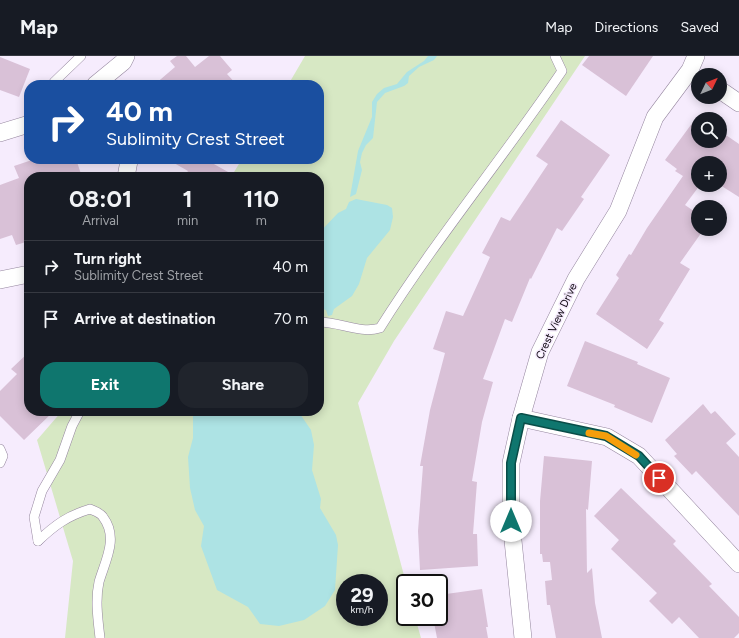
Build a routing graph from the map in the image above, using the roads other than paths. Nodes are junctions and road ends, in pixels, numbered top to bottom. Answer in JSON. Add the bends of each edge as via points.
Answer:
{"nodes":[{"id":1,"x":81,"y":56,"type":"edge"},
{"id":2,"x":126,"y":56,"type":"edge"},
{"id":3,"x":555,"y":56,"type":"edge"},
{"id":4,"x":695,"y":67,"type":"edge"},
{"id":5,"x":56,"y":80,"type":"edge"},
{"id":6,"x":101,"y":80,"type":"edge"},
{"id":7,"x":727,"y":95,"type":"edge"},
{"id":8,"x":739,"y":103,"type":"edge"},
{"id":9,"x":24,"y":126,"type":"edge"},
{"id":10,"x":0,"y":133,"type":"edge"},
{"id":11,"x":24,"y":275,"type":"edge"},
{"id":12,"x":0,"y":280,"type":"edge"},
{"id":13,"x":324,"y":322,"type":"edge"},
{"id":14,"x":77,"y":416,"type":"edge"},
{"id":15,"x":521,"y":418,"type":"junction"},
{"id":16,"x":0,"y":449,"type":"edge"},
{"id":17,"x":0,"y":463,"type":"edge"},
{"id":18,"x":739,"y":564,"type":"edge"},
{"id":19,"x":100,"y":638,"type":"edge"},
{"id":20,"x":523,"y":638,"type":"edge"}],
"edges":[{"from":1,"to":5,"type":"lane"},
{"from":2,"to":6,"type":"street","via":[[123,62]]},
{"from":3,"to":13,"type":"lane","via":[[562,71],[530,119],[410,279],[380,328],[369,331]]},
{"from":4,"to":15,"type":"street","name":"Crest View Drive","via":[[655,117],[618,211],[576,279],[540,352]]},
{"from":7,"to":8,"type":"street"},
{"from":9,"to":10,"type":"street"},
{"from":11,"to":12,"type":"street"},
{"from":14,"to":19,"type":"lane","via":[[60,460],[42,491],[34,517],[38,541],[72,514],[90,509],[103,516],[111,534],[108,559],[99,583],[97,611]]},
{"from":15,"to":18,"type":"street","via":[[606,436],[639,456]]},
{"from":15,"to":20,"type":"street","name":"Crest View Drive","via":[[511,463],[511,521]]},
{"from":16,"to":17,"type":"lane","via":[[3,456]]}]}
